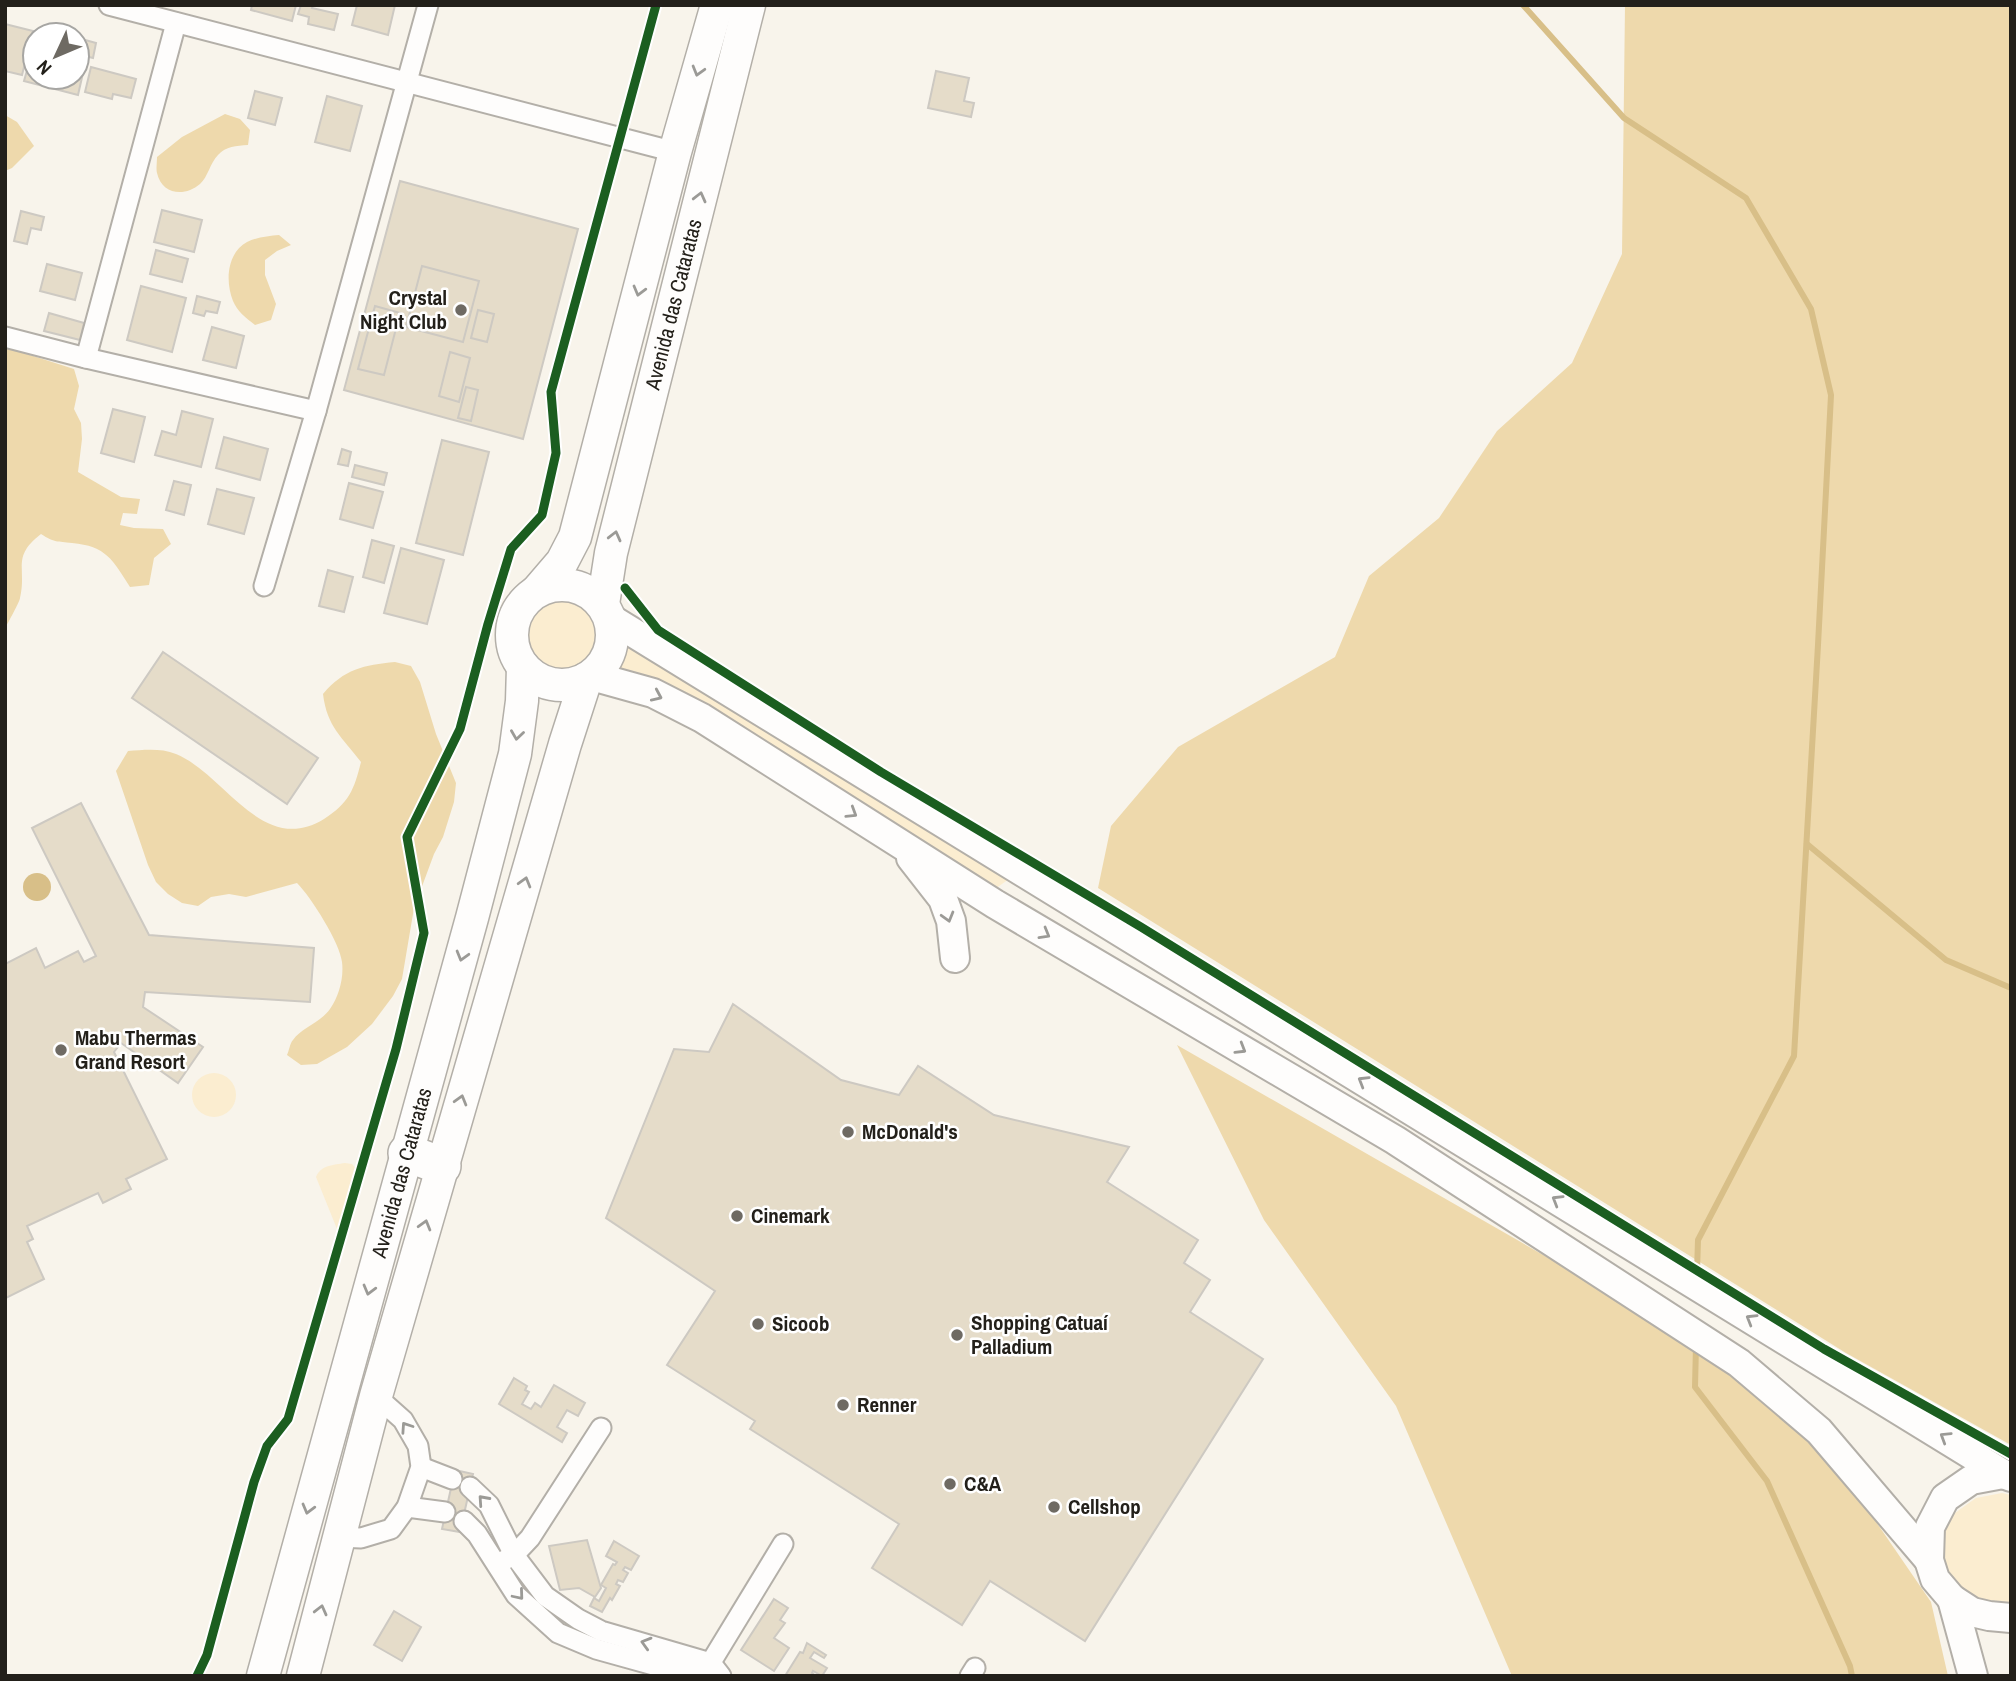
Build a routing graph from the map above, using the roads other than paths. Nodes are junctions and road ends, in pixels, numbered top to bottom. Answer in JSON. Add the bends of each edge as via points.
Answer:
{"nodes":[{"id":1,"x":109,"y":5,"type":"edge"},
{"id":2,"x":428,"y":5,"type":"edge"},
{"id":3,"x":717,"y":5,"type":"edge"},
{"id":4,"x":749,"y":5,"type":"edge"},
{"id":5,"x":176,"y":23,"type":"junction"},
{"id":6,"x":405,"y":81,"type":"junction"},
{"id":7,"x":675,"y":152,"type":"junction"},
{"id":8,"x":5,"y":337,"type":"edge"},
{"id":9,"x":86,"y":358,"type":"junction"},
{"id":10,"x":316,"y":411,"type":"junction"},
{"id":11,"x":264,"y":586,"type":"dead end"},
{"id":12,"x":537,"y":590,"type":"junction"},
{"id":13,"x":607,"y":611,"type":"junction"},
{"id":14,"x":523,"y":667,"type":"junction"},
{"id":15,"x":589,"y":678,"type":"junction"},
{"id":16,"x":898,"y":842,"type":"junction"},
{"id":17,"x":995,"y":904,"type":"junction"},
{"id":18,"x":1128,"y":938,"type":"junction"},
{"id":19,"x":955,"y":958,"type":"dead end"},
{"id":20,"x":407,"y":1153,"type":"junction"},
{"id":21,"x":442,"y":1166,"type":"junction"},
{"id":22,"x":376,"y":1396,"type":"junction"},
{"id":23,"x":601,"y":1428,"type":"dead end"},
{"id":24,"x":421,"y":1467,"type":"junction"},
{"id":25,"x":2007,"y":1476,"type":"edge"},
{"id":26,"x":407,"y":1507,"type":"junction"},
{"id":27,"x":445,"y":1512,"type":"dead end"},
{"id":28,"x":464,"y":1521,"type":"dead end"},
{"id":29,"x":339,"y":1537,"type":"junction"},
{"id":30,"x":783,"y":1544,"type":"dead end"},
{"id":31,"x":506,"y":1560,"type":"junction"},
{"id":32,"x":1929,"y":1560,"type":"junction"},
{"id":33,"x":1952,"y":1599,"type":"junction"},
{"id":34,"x":2011,"y":1618,"type":"edge"},
{"id":35,"x":712,"y":1672,"type":"edge"},
{"id":36,"x":263,"y":1676,"type":"edge"},
{"id":37,"x":303,"y":1676,"type":"edge"},
{"id":38,"x":693,"y":1676,"type":"edge"},
{"id":39,"x":1973,"y":1676,"type":"edge"}],
"edges":[{"from":1,"to":5,"type":"street"},
{"from":2,"to":6,"type":"street"},
{"from":3,"to":7,"type":"main road","name":"Avenida das Cataratas","one_way":true},
{"from":13,"to":4,"type":"main road","name":"Avenida das Cataratas","one_way":true,"via":[[611,553]]},
{"from":5,"to":6,"type":"street"},
{"from":5,"to":9,"type":"street"},
{"from":6,"to":7,"type":"street"},
{"from":6,"to":10,"type":"street"},
{"from":7,"to":12,"type":"main road","name":"Avenida das Cataratas","one_way":true,"via":[[575,537],[562,562]]},
{"from":8,"to":9,"type":"street"},
{"from":9,"to":10,"type":"street"},
{"from":10,"to":11,"type":"street"},
{"from":12,"to":13,"type":"main road","via":[[562,583],[575,585]]},
{"from":12,"to":14,"type":"main road","via":[[519,607],[511,631]]},
{"from":13,"to":15,"type":"main road","via":[[612,645],[602,668]]},
{"from":13,"to":18,"type":"street"},
{"from":14,"to":15,"type":"main road","via":[[556,686]]},
{"from":14,"to":20,"type":"main road","name":"Avenida das Cataratas","one_way":true,"via":[[515,754]]},
{"from":15,"to":16,"type":"street","one_way":true,"via":[[653,693],[702,718]]},
{"from":21,"to":15,"type":"main road","name":"Avenida das Cataratas","one_way":true,"via":[[561,757]]},
{"from":16,"to":17,"type":"street"},
{"from":16,"to":19,"type":"street","one_way":true,"via":[[943,899]]},
{"from":17,"to":18,"type":"street","via":[[1016,888],[1028,886]]},
{"from":17,"to":32,"type":"street","one_way":true,"via":[[1395,1140],[1739,1363],[1819,1431]]},
{"from":25,"to":18,"type":"street","one_way":true},
{"from":20,"to":21,"type":"highway"},
{"from":20,"to":36,"type":"main road","name":"Avenida das Cataratas","one_way":true},
{"from":22,"to":21,"type":"main road","name":"Avenida das Cataratas","one_way":true},
{"from":24,"to":22,"type":"street","one_way":true,"via":[[418,1446],[402,1420]]},
{"from":22,"to":29,"type":"main road","name":"Avenida das Cataratas"},
{"from":23,"to":31,"type":"street","via":[[530,1538]]},
{"from":24,"to":26,"type":"street"},
{"from":31,"to":24,"type":"street","one_way":true,"via":[[489,1504],[461,1483]]},
{"from":25,"to":32,"type":"street","via":[[1971,1480],[1944,1499],[1930,1527]]},
{"from":26,"to":27,"type":"street"},
{"from":26,"to":29,"type":"street","via":[[391,1530],[361,1538]]},
{"from":28,"to":31,"type":"street"},
{"from":37,"to":29,"type":"main road","name":"Avenida das Cataratas","one_way":true},
{"from":30,"to":35,"type":"street"},
{"from":35,"to":31,"type":"street","one_way":true,"via":[[578,1619]]},
{"from":31,"to":38,"type":"street","one_way":true,"via":[[516,1595],[558,1633],[596,1649]]},
{"from":32,"to":33,"type":"street","via":[[1935,1579]]},
{"from":33,"to":34,"type":"street","via":[[1972,1612]]},
{"from":33,"to":39,"type":"street"}]}
